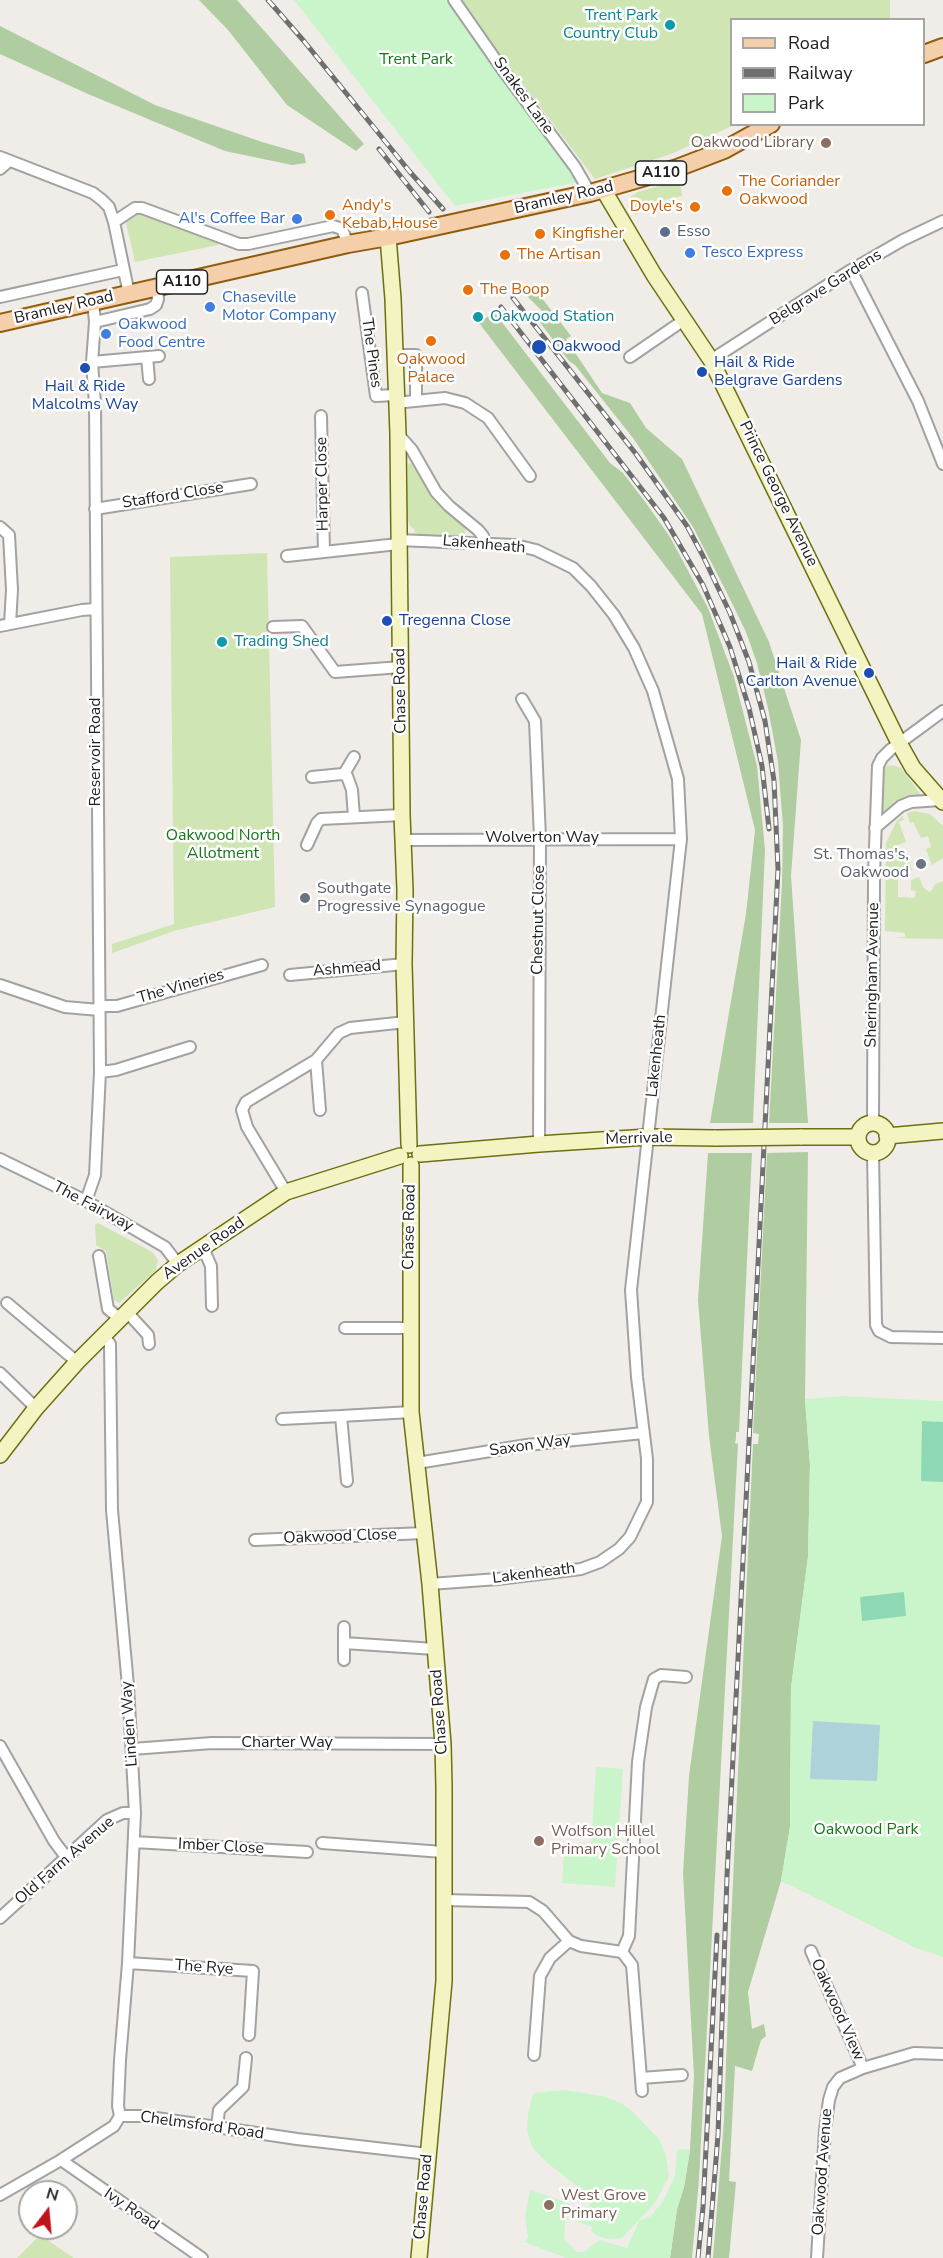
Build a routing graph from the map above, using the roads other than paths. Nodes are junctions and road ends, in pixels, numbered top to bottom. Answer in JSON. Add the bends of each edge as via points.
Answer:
{"nodes":[{"id":1,"x":454,"y":0,"type":"edge"},
{"id":2,"x":943,"y":46,"type":"edge"},
{"id":3,"x":925,"y":54,"type":"edge"},
{"id":4,"x":767,"y":126,"type":"edge"},
{"id":5,"x":4,"y":159,"type":"edge"},
{"id":6,"x":0,"y":169,"type":"edge"},
{"id":7,"x":596,"y":191,"type":"junction"},
{"id":8,"x":943,"y":221,"type":"edge"},
{"id":9,"x":114,"y":222,"type":"junction"},
{"id":10,"x":345,"y":237,"type":"junction"},
{"id":11,"x":388,"y":237,"type":"junction"},
{"id":12,"x":123,"y":270,"type":"junction"},
{"id":13,"x":851,"y":270,"type":"junction"},
{"id":14,"x":157,"y":288,"type":"junction"},
{"id":15,"x":362,"y":293,"type":"dead end"},
{"id":16,"x":129,"y":294,"type":"junction"},
{"id":17,"x":0,"y":297,"type":"edge"},
{"id":18,"x":93,"y":302,"type":"junction"},
{"id":19,"x":684,"y":320,"type":"junction"},
{"id":20,"x":95,"y":322,"type":"junction"},
{"id":21,"x":0,"y":323,"type":"edge"},
{"id":22,"x":394,"y":355,"type":"junction"},
{"id":23,"x":159,"y":356,"type":"dead end"},
{"id":24,"x":147,"y":357,"type":"junction"},
{"id":25,"x":630,"y":357,"type":"dead end"},
{"id":26,"x":711,"y":360,"type":"junction"},
{"id":27,"x":93,"y":362,"type":"junction"},
{"id":28,"x":149,"y":379,"type":"dead end"},
{"id":29,"x":395,"y":399,"type":"junction"},
{"id":30,"x":416,"y":400,"type":"junction"},
{"id":31,"x":321,"y":416,"type":"dead end"},
{"id":32,"x":398,"y":434,"type":"junction"},
{"id":33,"x":943,"y":464,"type":"edge"},
{"id":34,"x":530,"y":476,"type":"dead end"},
{"id":35,"x":251,"y":484,"type":"dead end"},
{"id":36,"x":95,"y":508,"type":"junction"},
{"id":37,"x":0,"y":526,"type":"edge"},
{"id":38,"x":398,"y":542,"type":"junction"},
{"id":39,"x":485,"y":543,"type":"junction"},
{"id":40,"x":324,"y":552,"type":"junction"},
{"id":41,"x":287,"y":555,"type":"dead end"},
{"id":42,"x":95,"y":609,"type":"junction"},
{"id":43,"x":5,"y":625,"type":"edge"},
{"id":44,"x":273,"y":627,"type":"dead end"},
{"id":45,"x":401,"y":667,"type":"junction"},
{"id":46,"x":522,"y":699,"type":"dead end"},
{"id":47,"x":943,"y":711,"type":"edge"},
{"id":48,"x":899,"y":743,"type":"junction"},
{"id":49,"x":354,"y":756,"type":"dead end"},
{"id":50,"x":344,"y":774,"type":"junction"},
{"id":51,"x":312,"y":777,"type":"dead end"},
{"id":52,"x":942,"y":801,"type":"edge"},
{"id":53,"x":402,"y":815,"type":"junction"},
{"id":54,"x":354,"y":817,"type":"junction"},
{"id":55,"x":875,"y":828,"type":"junction"},
{"id":56,"x":540,"y":838,"type":"junction"},
{"id":57,"x":681,"y":838,"type":"junction"},
{"id":58,"x":404,"y":840,"type":"junction"},
{"id":59,"x":307,"y":845,"type":"dead end"},
{"id":60,"x":262,"y":964,"type":"dead end"},
{"id":61,"x":404,"y":964,"type":"junction"},
{"id":62,"x":290,"y":975,"type":"dead end"},
{"id":63,"x":0,"y":985,"type":"edge"},
{"id":64,"x":99,"y":1008,"type":"junction"},
{"id":65,"x":406,"y":1022,"type":"junction"},
{"id":66,"x":190,"y":1047,"type":"dead end"},
{"id":67,"x":316,"y":1060,"type":"junction"},
{"id":68,"x":100,"y":1072,"type":"junction"},
{"id":69,"x":320,"y":1110,"type":"dead end"},
{"id":70,"x":873,"y":1123,"type":"junction"},
{"id":71,"x":943,"y":1131,"type":"edge"},
{"id":72,"x":887,"y":1136,"type":"junction"},
{"id":73,"x":648,"y":1137,"type":"junction"},
{"id":74,"x":858,"y":1137,"type":"junction"},
{"id":75,"x":539,"y":1144,"type":"junction"},
{"id":76,"x":873,"y":1153,"type":"junction"},
{"id":77,"x":410,"y":1155,"type":"junction"},
{"id":78,"x":0,"y":1159,"type":"edge"},
{"id":79,"x":286,"y":1192,"type":"junction"},
{"id":80,"x":87,"y":1201,"type":"junction"},
{"id":81,"x":203,"y":1248,"type":"junction"},
{"id":82,"x":99,"y":1256,"type":"dead end"},
{"id":83,"x":178,"y":1264,"type":"junction"},
{"id":84,"x":7,"y":1303,"type":"dead end"},
{"id":85,"x":212,"y":1306,"type":"dead end"},
{"id":86,"x":123,"y":1315,"type":"junction"},
{"id":87,"x":345,"y":1328,"type":"dead end"},
{"id":88,"x":411,"y":1328,"type":"junction"},
{"id":89,"x":103,"y":1335,"type":"junction"},
{"id":90,"x":943,"y":1338,"type":"edge"},
{"id":91,"x":149,"y":1344,"type":"dead end"},
{"id":92,"x":77,"y":1362,"type":"junction"},
{"id":93,"x":0,"y":1373,"type":"edge"},
{"id":94,"x":36,"y":1408,"type":"junction"},
{"id":95,"x":411,"y":1412,"type":"junction"},
{"id":96,"x":341,"y":1416,"type":"junction"},
{"id":97,"x":282,"y":1419,"type":"dead end"},
{"id":98,"x":643,"y":1433,"type":"junction"},
{"id":99,"x":0,"y":1455,"type":"edge"},
{"id":100,"x":417,"y":1463,"type":"junction"},
{"id":101,"x":347,"y":1481,"type":"dead end"},
{"id":102,"x":425,"y":1533,"type":"junction"},
{"id":103,"x":255,"y":1540,"type":"dead end"},
{"id":104,"x":430,"y":1584,"type":"junction"},
{"id":105,"x":344,"y":1627,"type":"dead end"},
{"id":106,"x":344,"y":1643,"type":"junction"},
{"id":107,"x":435,"y":1649,"type":"junction"},
{"id":108,"x":344,"y":1660,"type":"dead end"},
{"id":109,"x":686,"y":1677,"type":"dead end"},
{"id":110,"x":443,"y":1744,"type":"junction"},
{"id":111,"x":0,"y":1746,"type":"edge"},
{"id":112,"x":132,"y":1749,"type":"junction"},
{"id":113,"x":135,"y":1813,"type":"junction"},
{"id":114,"x":134,"y":1842,"type":"junction"},
{"id":115,"x":322,"y":1843,"type":"dead end"},
{"id":116,"x":307,"y":1852,"type":"dead end"},
{"id":117,"x":443,"y":1852,"type":"junction"},
{"id":118,"x":66,"y":1857,"type":"junction"},
{"id":119,"x":443,"y":1900,"type":"junction"},
{"id":120,"x":0,"y":1918,"type":"edge"},
{"id":121,"x":569,"y":1941,"type":"junction"},
{"id":122,"x":622,"y":1952,"type":"junction"},
{"id":123,"x":811,"y":1952,"type":"dead end"},
{"id":124,"x":128,"y":1963,"type":"junction"},
{"id":125,"x":249,"y":2035,"type":"dead end"},
{"id":126,"x":943,"y":2054,"type":"edge"},
{"id":127,"x":534,"y":2055,"type":"dead end"},
{"id":128,"x":246,"y":2058,"type":"dead end"},
{"id":129,"x":863,"y":2068,"type":"junction"},
{"id":130,"x":682,"y":2075,"type":"dead end"},
{"id":131,"x":641,"y":2078,"type":"junction"},
{"id":132,"x":642,"y":2091,"type":"dead end"},
{"id":133,"x":120,"y":2116,"type":"junction"},
{"id":134,"x":217,"y":2127,"type":"junction"},
{"id":135,"x":428,"y":2154,"type":"junction"},
{"id":136,"x":61,"y":2160,"type":"junction"},
{"id":137,"x":0,"y":2195,"type":"edge"},
{"id":138,"x":201,"y":2258,"type":"edge"},
{"id":139,"x":419,"y":2258,"type":"edge"},
{"id":140,"x":817,"y":2258,"type":"edge"}],
"edges":[{"from":1,"to":7,"type":"street","name":"Snakes Lane"},
{"from":2,"to":3,"type":"main road"},
{"from":4,"to":7,"type":"main road","name":"Bramley Road","number":"A110","via":[[699,160]]},
{"from":5,"to":6,"type":"street"},
{"from":5,"to":9,"type":"street","name":"Bramley Road","via":[[93,193],[109,207]]},
{"from":7,"to":11,"type":"main road","name":"Bramley Road","number":"A110"},
{"from":7,"to":19,"type":"street","name":"Prince George Avenue"},
{"from":8,"to":13,"type":"street","name":"Belgrave Gardens"},
{"from":9,"to":10,"type":"street","name":"Bramley Road","via":[[135,208],[142,208],[239,244],[333,226]]},
{"from":9,"to":12,"type":"street","name":"Bramley Road"},
{"from":10,"to":11,"type":"main road","name":"Bramley Road","number":"A110"},
{"from":10,"to":14,"type":"main road","name":"Bramley Road","number":"A110"},
{"from":11,"to":22,"type":"street","name":"Chase Road"},
{"from":12,"to":16,"type":"street","name":"Bramley Road"},
{"from":12,"to":17,"type":"street","name":"Bramley Road"},
{"from":13,"to":26,"type":"street","name":"Belgrave Gardens"},
{"from":13,"to":33,"type":"street","via":[[918,401]]},
{"from":14,"to":16,"type":"main road","name":"Bramley Road","number":"A110"},
{"from":14,"to":20,"type":"street","name":"Bramley Road","via":[[158,299],[150,309]]},
{"from":15,"to":29,"type":"street","name":"The Pines","via":[[376,396]]},
{"from":16,"to":18,"type":"main road","name":"Bramley Road","number":"A110"},
{"from":18,"to":20,"type":"street","name":"Reservoir Road"},
{"from":18,"to":21,"type":"main road","name":"Bramley Road","number":"A110"},
{"from":19,"to":25,"type":"street"},
{"from":19,"to":26,"type":"street","name":"Prince George Avenue"},
{"from":20,"to":27,"type":"street","name":"Reservoir Road"},
{"from":22,"to":29,"type":"street","name":"Chase Road"},
{"from":22,"to":30,"type":"street","via":[[416,356]]},
{"from":23,"to":24,"type":"street"},
{"from":24,"to":27,"type":"street"},
{"from":24,"to":28,"type":"street"},
{"from":26,"to":48,"type":"street","name":"Prince George Avenue"},
{"from":27,"to":36,"type":"street","name":"Reservoir Road"},
{"from":29,"to":30,"type":"street"},
{"from":29,"to":32,"type":"street","name":"Chase Road"},
{"from":30,"to":34,"type":"street","via":[[454,399],[478,410]]},
{"from":31,"to":40,"type":"street","name":"Harper Close"},
{"from":32,"to":38,"type":"street","name":"Chase Road"},
{"from":32,"to":39,"type":"street","via":[[436,492],[478,530]]},
{"from":35,"to":36,"type":"street","name":"Stafford Close"},
{"from":36,"to":42,"type":"street","name":"Reservoir Road"},
{"from":37,"to":43,"type":"street","via":[[9,535],[12,590]]},
{"from":38,"to":39,"type":"street","name":"Lakenheath"},
{"from":38,"to":40,"type":"street","name":"Lakenheath"},
{"from":38,"to":45,"type":"street","name":"Chase Road"},
{"from":39,"to":57,"type":"street","name":"Lakenheath","via":[[536,550],[573,568],[614,615],[639,658],[668,739],[678,779]]},
{"from":40,"to":41,"type":"street","name":"Lakenheath"},
{"from":42,"to":43,"type":"street"},
{"from":42,"to":64,"type":"street","name":"Reservoir Road"},
{"from":44,"to":45,"type":"street","via":[[302,626],[335,672]]},
{"from":45,"to":53,"type":"street","name":"Chase Road"},
{"from":46,"to":56,"type":"street","name":"Chestnut Close","via":[[535,721]]},
{"from":47,"to":48,"type":"street","name":"Sheringham Avenue"},
{"from":48,"to":52,"type":"street","name":"Prince George Avenue","via":[[913,768]]},
{"from":48,"to":55,"type":"street","name":"Sheringham Avenue","via":[[879,765]]},
{"from":49,"to":50,"type":"street"},
{"from":50,"to":51,"type":"street"},
{"from":50,"to":54,"type":"street","via":[[352,789]]},
{"from":52,"to":55,"type":"street","via":[[901,806]]},
{"from":53,"to":54,"type":"street"},
{"from":53,"to":58,"type":"street","name":"Chase Road"},
{"from":54,"to":59,"type":"street","via":[[319,820]]},
{"from":55,"to":70,"type":"street","name":"Sheringham Avenue"},
{"from":56,"to":57,"type":"street","name":"Wolverton Way"},
{"from":56,"to":58,"type":"street","name":"Wolverton Way"},
{"from":56,"to":75,"type":"street","name":"Chestnut Close"},
{"from":57,"to":73,"type":"street","name":"Lakenheath"},
{"from":58,"to":61,"type":"street","name":"Chase Road"},
{"from":60,"to":64,"type":"street","name":"The Vineries"},
{"from":61,"to":62,"type":"street","name":"Ashmead"},
{"from":61,"to":65,"type":"street","name":"Chase Road"},
{"from":63,"to":64,"type":"street","name":"The Vineries","via":[[65,1007]]},
{"from":64,"to":68,"type":"street","name":"Reservoir Road"},
{"from":65,"to":67,"type":"street","via":[[350,1028],[339,1033]]},
{"from":65,"to":77,"type":"street","name":"Chase Road"},
{"from":66,"to":68,"type":"street"},
{"from":67,"to":69,"type":"street"},
{"from":67,"to":79,"type":"street","via":[[246,1102],[242,1110],[247,1127]]},
{"from":68,"to":80,"type":"street","name":"Reservoir Road","via":[[95,1175]]},
{"from":70,"to":72,"type":"street","via":[[883,1127]]},
{"from":70,"to":74,"type":"street","via":[[861,1128]]},
{"from":71,"to":72,"type":"street"},
{"from":72,"to":76,"type":"street","via":[[883,1148]]},
{"from":73,"to":74,"type":"street","name":"Merrivale","bridge":true},
{"from":73,"to":75,"type":"street","name":"Merrivale"},
{"from":73,"to":98,"type":"street","name":"Lakenheath","via":[[631,1290]]},
{"from":74,"to":76,"type":"street","via":[[862,1148]]},
{"from":75,"to":77,"type":"street","name":"Merrivale"},
{"from":76,"to":90,"type":"street","via":[[876,1325],[891,1337]]},
{"from":77,"to":79,"type":"street","name":"Avenue Road"},
{"from":77,"to":88,"type":"street","name":"Chase Road"},
{"from":78,"to":80,"type":"street","name":"The Fairway"},
{"from":79,"to":81,"type":"street","name":"Avenue Road"},
{"from":80,"to":83,"type":"street","name":"The Fairway","via":[[165,1247]]},
{"from":81,"to":83,"type":"street","name":"Avenue Road"},
{"from":81,"to":85,"type":"street","via":[[211,1266]]},
{"from":82,"to":86,"type":"street","via":[[108,1309]]},
{"from":83,"to":86,"type":"street","name":"Avenue Road"},
{"from":84,"to":92,"type":"street"},
{"from":86,"to":89,"type":"street","name":"Avenue Road"},
{"from":86,"to":91,"type":"street","via":[[148,1335]]},
{"from":87,"to":88,"type":"street"},
{"from":88,"to":95,"type":"street","name":"Chase Road"},
{"from":89,"to":92,"type":"street","name":"Avenue Road"},
{"from":89,"to":112,"type":"street","name":"Linden Way","via":[[110,1344],[112,1510]]},
{"from":92,"to":94,"type":"street","name":"Avenue Road"},
{"from":93,"to":94,"type":"street"},
{"from":94,"to":99,"type":"street","name":"Avenue Road"},
{"from":95,"to":96,"type":"street"},
{"from":95,"to":100,"type":"street","name":"Chase Road"},
{"from":96,"to":97,"type":"street"},
{"from":96,"to":101,"type":"street"},
{"from":98,"to":100,"type":"street","name":"Saxon Way","via":[[526,1445]]},
{"from":98,"to":104,"type":"street","name":"Lakenheath","via":[[647,1502],[620,1549],[581,1569]]},
{"from":100,"to":102,"type":"street","name":"Chase Road"},
{"from":102,"to":103,"type":"street","name":"Oakwood Close"},
{"from":102,"to":104,"type":"street","name":"Chase Road"},
{"from":104,"to":107,"type":"street","name":"Chase Road"},
{"from":105,"to":106,"type":"street"},
{"from":106,"to":107,"type":"street"},
{"from":106,"to":108,"type":"street"},
{"from":107,"to":110,"type":"street","name":"Chase Road"},
{"from":109,"to":122,"type":"street","via":[[661,1675],[654,1679],[646,1707],[638,1762],[629,1936]]},
{"from":110,"to":112,"type":"street","name":"Charter Way","via":[[212,1743]]},
{"from":110,"to":117,"type":"street","name":"Chase Road"},
{"from":111,"to":118,"type":"street"},
{"from":112,"to":113,"type":"street","name":"Linden Way"},
{"from":113,"to":114,"type":"street","name":"Linden Way"},
{"from":113,"to":118,"type":"street","name":"Old Farm Avenue","via":[[107,1820]]},
{"from":114,"to":116,"type":"street","name":"Imber Close"},
{"from":114,"to":124,"type":"street","name":"Linden Way"},
{"from":115,"to":117,"type":"street"},
{"from":117,"to":119,"type":"street","name":"Chase Road"},
{"from":118,"to":120,"type":"street","name":"Old Farm Avenue"},
{"from":119,"to":121,"type":"street","via":[[529,1902],[543,1911]]},
{"from":119,"to":135,"type":"street","name":"Chase Road","via":[[444,1981]]},
{"from":121,"to":122,"type":"street"},
{"from":121,"to":127,"type":"street","via":[[550,1958],[540,1976]]},
{"from":122,"to":131,"type":"street","via":[[632,1965]]},
{"from":123,"to":129,"type":"street","name":"Oakwood View"},
{"from":124,"to":125,"type":"street","name":"The Rye","via":[[253,1971]]},
{"from":124,"to":133,"type":"street","name":"Linden Way","via":[[119,2071]]},
{"from":126,"to":129,"type":"street","name":"Oakwood Avenue","via":[[914,2053]]},
{"from":128,"to":134,"type":"street","via":[[243,2087],[219,2110]]},
{"from":129,"to":140,"type":"street","name":"Oakwood Avenue","via":[[840,2078],[829,2100]]},
{"from":130,"to":131,"type":"street"},
{"from":131,"to":132,"type":"street"},
{"from":133,"to":134,"type":"street","name":"Chelmsford Road"},
{"from":133,"to":136,"type":"street","name":"Chelmsford Road","via":[[114,2126]]},
{"from":134,"to":135,"type":"street","name":"Chelmsford Road"},
{"from":135,"to":139,"type":"street","name":"Chase Road"},
{"from":136,"to":137,"type":"street","name":"Chelmsford Road"},
{"from":136,"to":138,"type":"street","name":"Ivy Road"}]}
